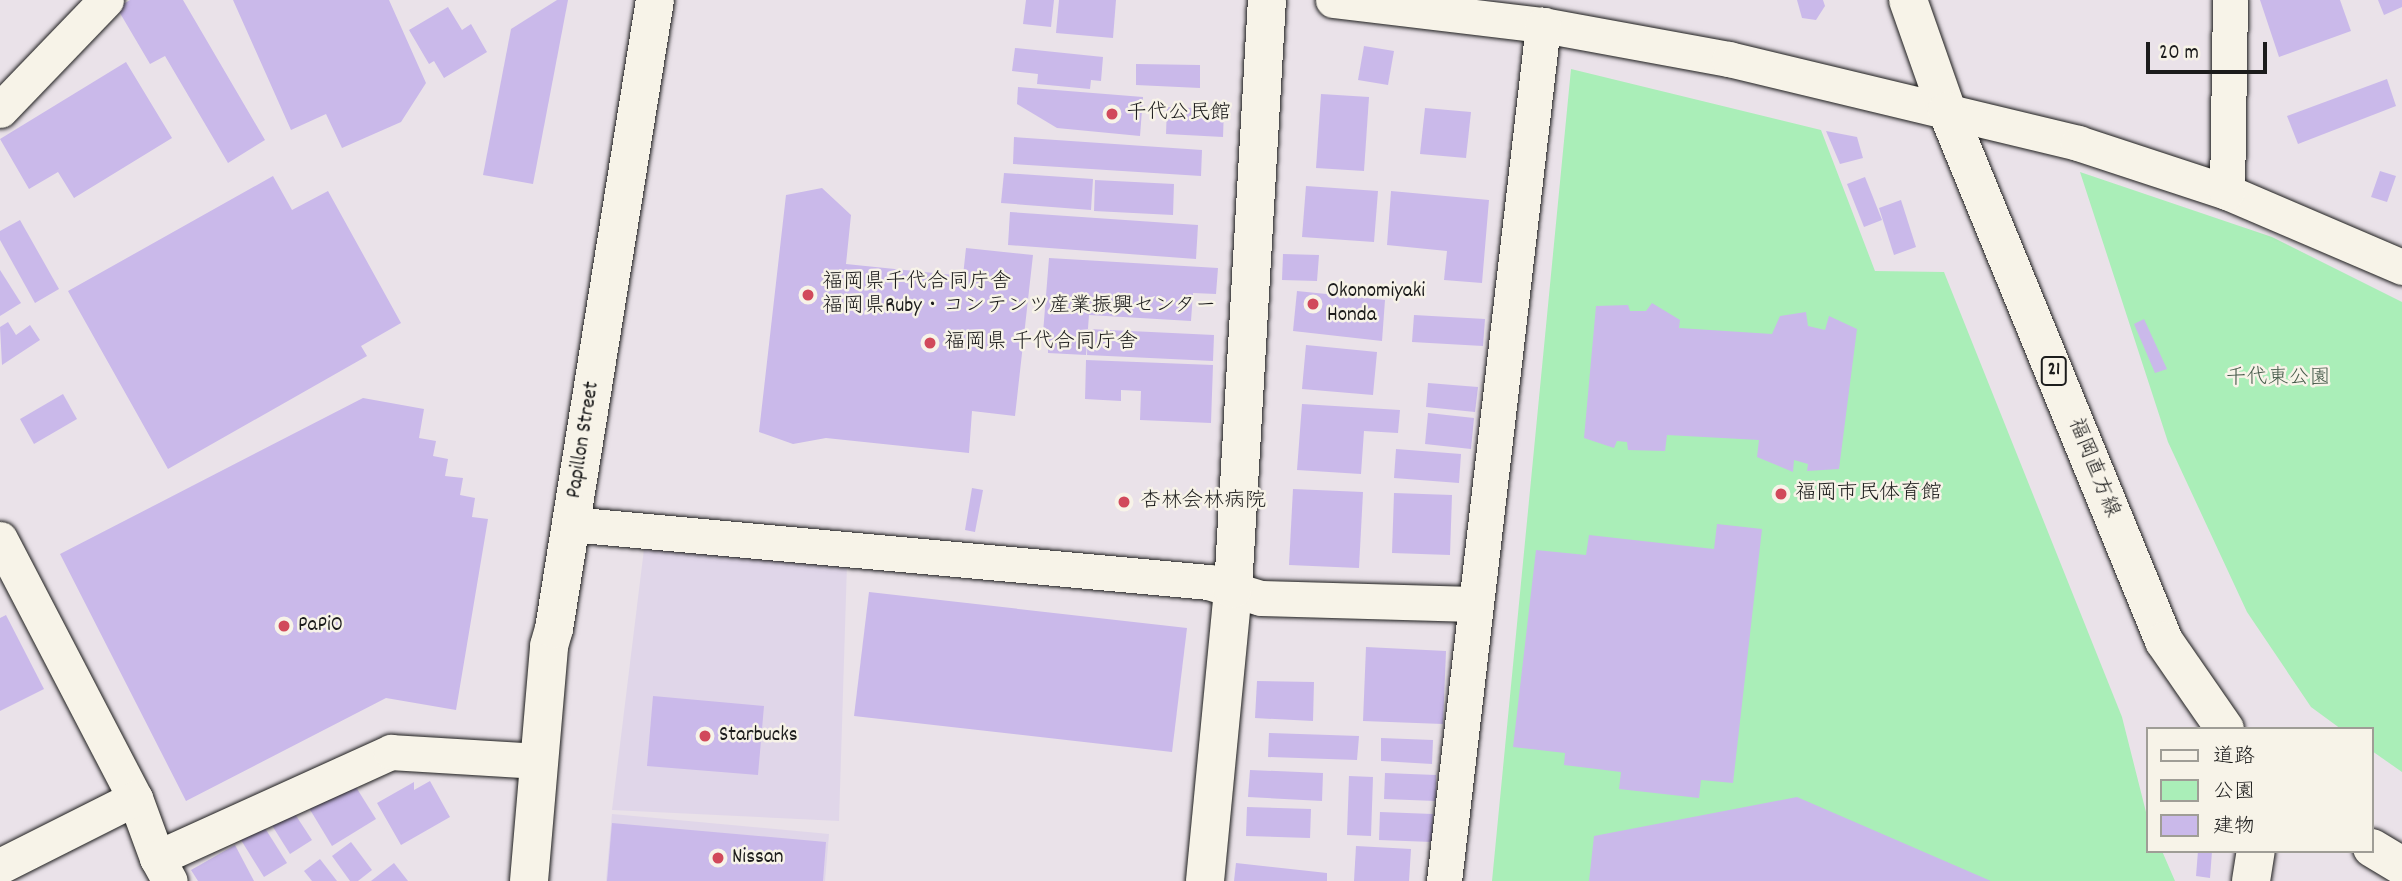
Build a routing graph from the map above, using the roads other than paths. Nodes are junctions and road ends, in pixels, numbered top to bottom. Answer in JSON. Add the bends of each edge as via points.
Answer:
{"nodes":[{"id":1,"x":106,"y":0,"type":"edge"},
{"id":2,"x":656,"y":0,"type":"edge"},
{"id":3,"x":1267,"y":0,"type":"edge"},
{"id":4,"x":1333,"y":0,"type":"edge"},
{"id":5,"x":1908,"y":0,"type":"edge"},
{"id":6,"x":2230,"y":0,"type":"edge"},
{"id":7,"x":1543,"y":25,"type":"junction"},
{"id":8,"x":0,"y":110,"type":"edge"},
{"id":9,"x":1947,"y":111,"type":"junction"},
{"id":10,"x":2227,"y":192,"type":"junction"},
{"id":11,"x":2402,"y":267,"type":"edge"},
{"id":12,"x":570,"y":524,"type":"junction"},
{"id":13,"x":0,"y":539,"type":"edge"},
{"id":14,"x":1233,"y":589,"type":"junction"},
{"id":15,"x":13,"y":597,"type":"edge"},
{"id":16,"x":1474,"y":604,"type":"junction"},
{"id":17,"x":2224,"y":727,"type":"edge"},
{"id":18,"x":538,"y":761,"type":"junction"},
{"id":19,"x":135,"y":798,"type":"junction"},
{"id":20,"x":2374,"y":849,"type":"edge"},
{"id":21,"x":2256,"y":853,"type":"edge"},
{"id":22,"x":0,"y":866,"type":"edge"},
{"id":23,"x":2402,"y":866,"type":"edge"},
{"id":24,"x":163,"y":869,"type":"edge"},
{"id":25,"x":529,"y":881,"type":"edge"},
{"id":26,"x":1205,"y":881,"type":"edge"},
{"id":27,"x":1444,"y":881,"type":"edge"},
{"id":28,"x":2251,"y":881,"type":"edge"}],
"edges":[{"from":1,"to":8,"type":"street"},
{"from":2,"to":12,"type":"main road","name":"Papillon Street"},
{"from":3,"to":14,"type":"main road"},
{"from":4,"to":7,"type":"street"},
{"from":5,"to":9,"type":"main road","name":"福岡直方線","number":"21"},
{"from":6,"to":10,"type":"street"},
{"from":7,"to":9,"type":"street","via":[[1729,59]]},
{"from":7,"to":16,"type":"street"},
{"from":9,"to":10,"type":"street","via":[[2078,143]]},
{"from":9,"to":17,"type":"main road","name":"福岡直方線","number":"21","via":[[2164,641]]},
{"from":10,"to":11,"type":"street"},
{"from":12,"to":14,"type":"street","via":[[1208,582]]},
{"from":12,"to":18,"type":"main road","name":"Papillon Street","via":[[549,646]]},
{"from":13,"to":15,"type":"street"},
{"from":14,"to":16,"type":"street","via":[[1261,598]]},
{"from":14,"to":26,"type":"main road"},
{"from":15,"to":19,"type":"street"},
{"from":16,"to":27,"type":"street"},
{"from":18,"to":24,"type":"street","via":[[391,752]]},
{"from":18,"to":25,"type":"main road","name":"Papillon Street"},
{"from":19,"to":22,"type":"street"},
{"from":19,"to":24,"type":"street"},
{"from":20,"to":23,"type":"main road"},
{"from":21,"to":28,"type":"main road"}]}
